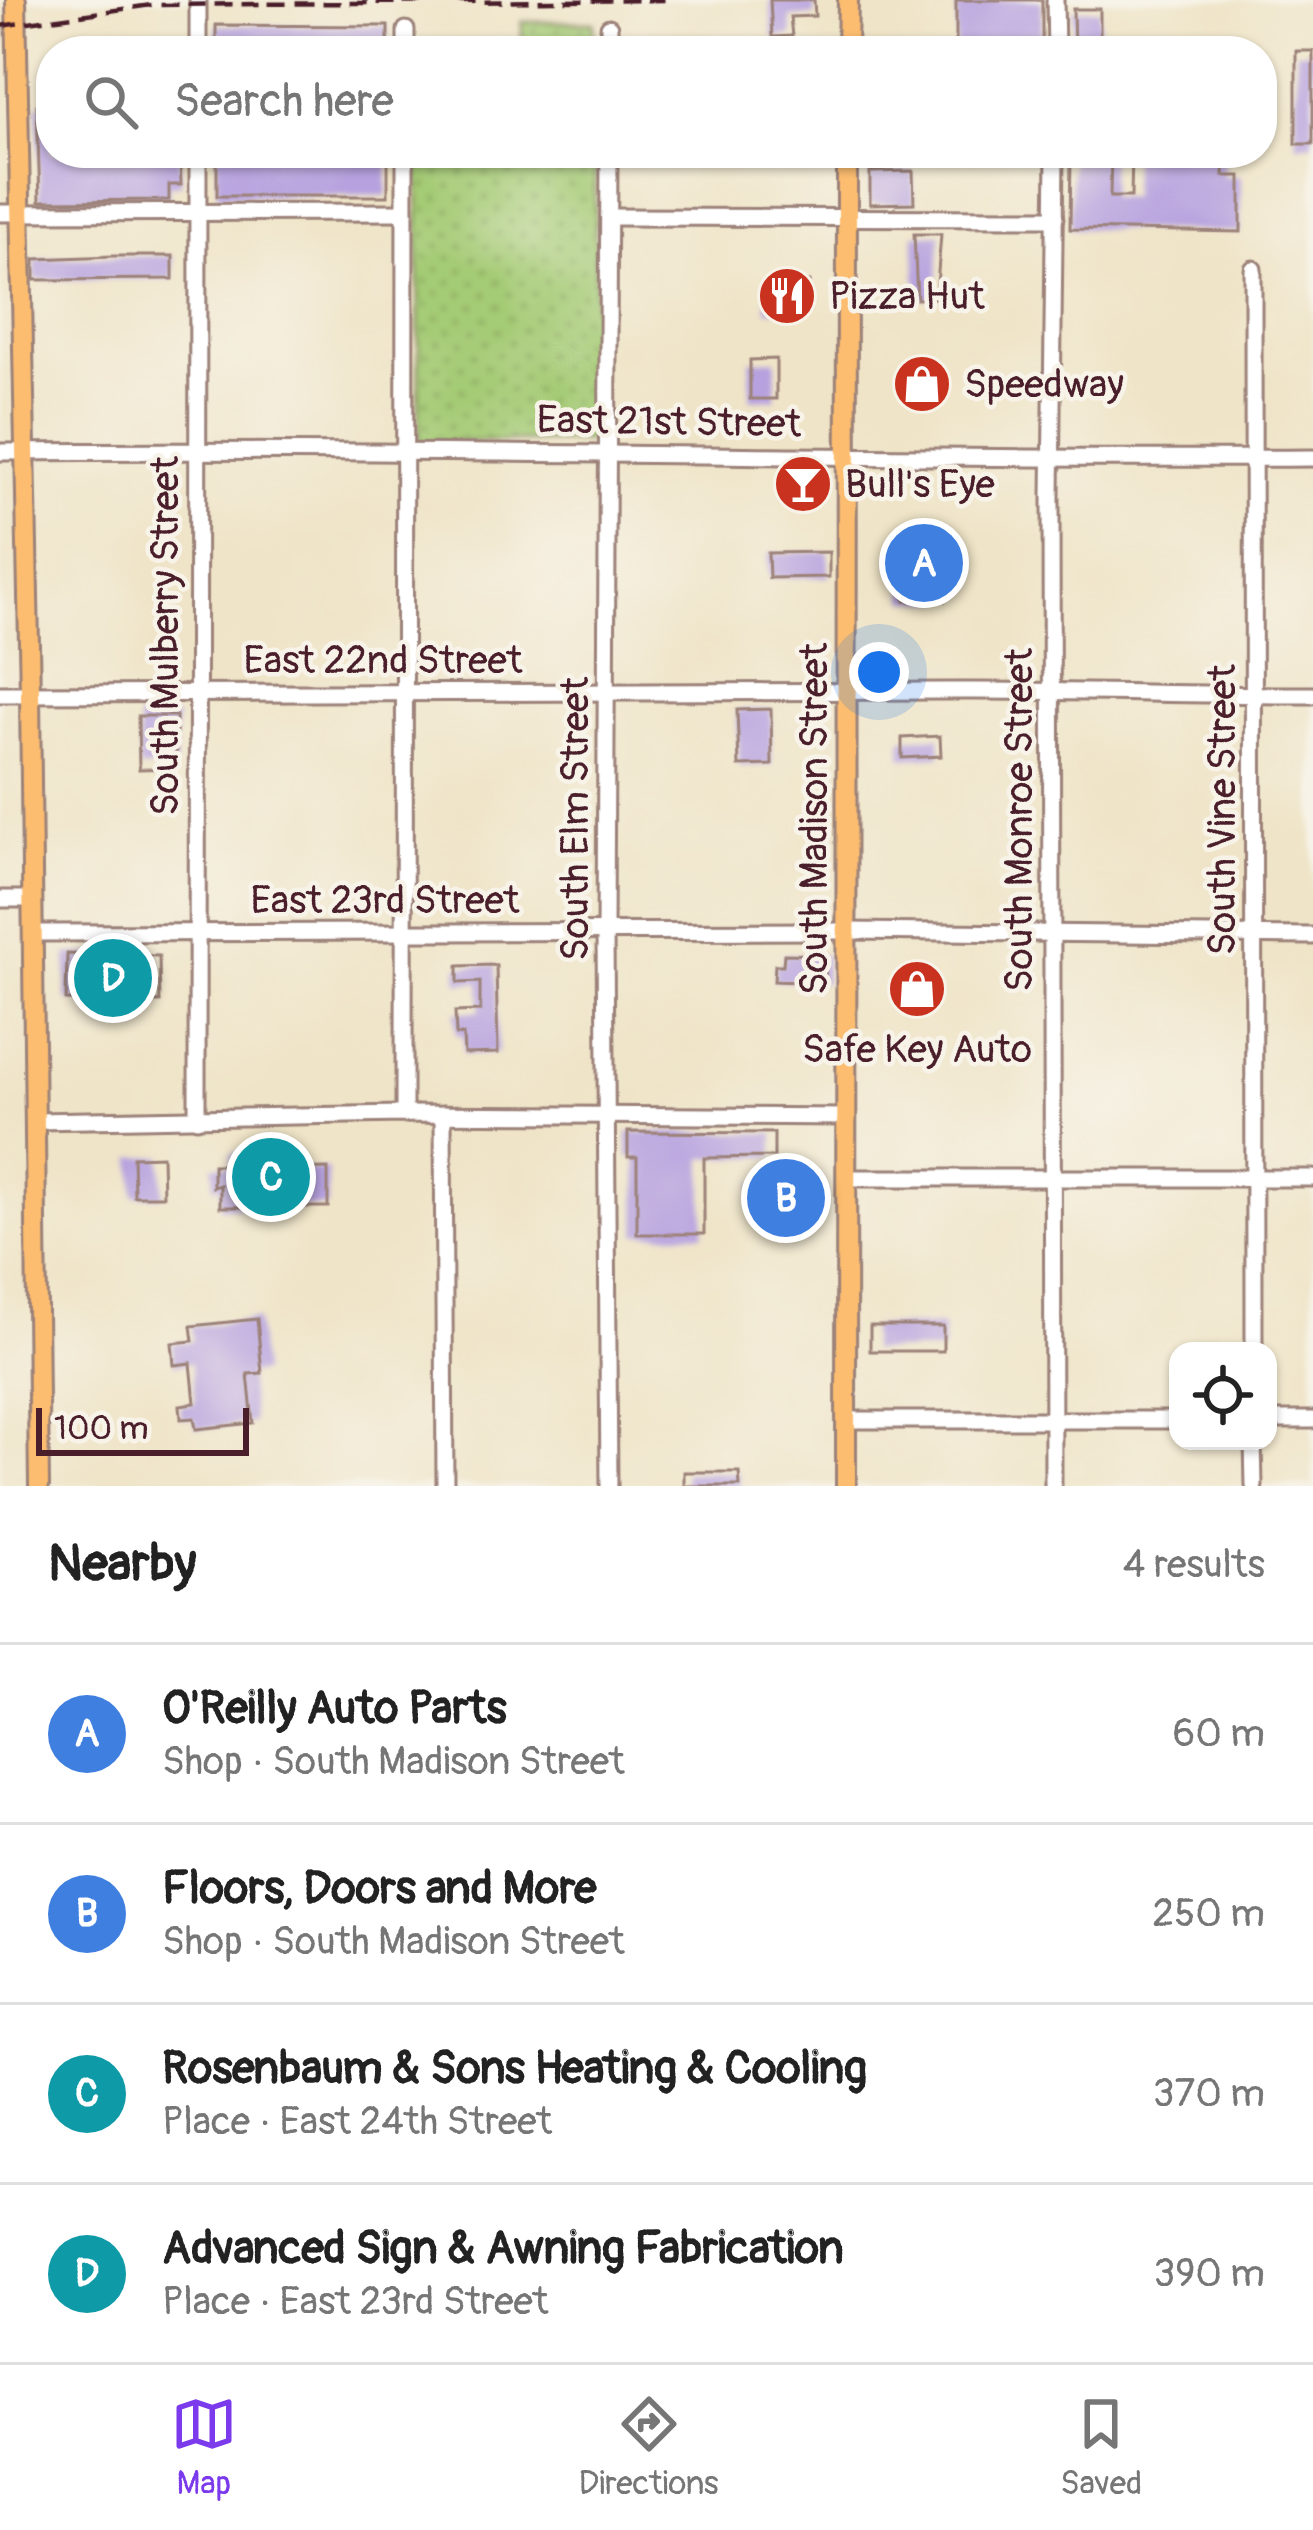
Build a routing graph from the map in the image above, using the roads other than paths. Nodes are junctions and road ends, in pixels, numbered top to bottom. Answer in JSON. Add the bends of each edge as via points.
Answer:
{"nodes":[{"id":1,"x":16,"y":0,"type":"edge"},
{"id":2,"x":198,"y":0,"type":"edge"},
{"id":3,"x":848,"y":0,"type":"edge"},
{"id":4,"x":1055,"y":0,"type":"edge"},
{"id":5,"x":609,"y":27,"type":"dead end"},
{"id":6,"x":406,"y":30,"type":"dead end"},
{"id":7,"x":198,"y":36,"type":"edge"},
{"id":8,"x":406,"y":36,"type":"edge"},
{"id":9,"x":609,"y":36,"type":"edge"},
{"id":10,"x":847,"y":36,"type":"edge"},
{"id":11,"x":1055,"y":36,"type":"edge"},
{"id":12,"x":198,"y":168,"type":"edge"},
{"id":13,"x":405,"y":168,"type":"edge"},
{"id":14,"x":609,"y":168,"type":"edge"},
{"id":15,"x":848,"y":168,"type":"edge"},
{"id":16,"x":1055,"y":168,"type":"edge"},
{"id":17,"x":405,"y":212,"type":"junction"},
{"id":18,"x":10,"y":213,"type":"edge"},
{"id":19,"x":198,"y":213,"type":"junction"},
{"id":20,"x":609,"y":217,"type":"junction"},
{"id":21,"x":848,"y":218,"type":"junction"},
{"id":22,"x":1055,"y":218,"type":"junction"},
{"id":23,"x":1253,"y":269,"type":"dead end"},
{"id":24,"x":0,"y":452,"type":"edge"},
{"id":25,"x":24,"y":452,"type":"junction"},
{"id":26,"x":197,"y":452,"type":"junction"},
{"id":27,"x":609,"y":452,"type":"junction"},
{"id":28,"x":405,"y":453,"type":"junction"},
{"id":29,"x":847,"y":458,"type":"junction"},
{"id":30,"x":1052,"y":458,"type":"junction"},
{"id":31,"x":1313,"y":458,"type":"edge"},
{"id":32,"x":1255,"y":459,"type":"junction"},
{"id":33,"x":404,"y":692,"type":"junction"},
{"id":34,"x":1052,"y":692,"type":"junction"},
{"id":35,"x":200,"y":693,"type":"junction"},
{"id":36,"x":0,"y":694,"type":"edge"},
{"id":37,"x":30,"y":694,"type":"junction"},
{"id":38,"x":609,"y":694,"type":"junction"},
{"id":39,"x":848,"y":694,"type":"junction"},
{"id":40,"x":1255,"y":695,"type":"junction"},
{"id":41,"x":1313,"y":695,"type":"edge"},
{"id":42,"x":0,"y":898,"type":"edge"},
{"id":43,"x":32,"y":899,"type":"junction"},
{"id":44,"x":847,"y":931,"type":"junction"},
{"id":45,"x":605,"y":932,"type":"junction"},
{"id":46,"x":33,"y":933,"type":"junction"},
{"id":47,"x":406,"y":934,"type":"junction"},
{"id":48,"x":1052,"y":934,"type":"junction"},
{"id":49,"x":197,"y":935,"type":"junction"},
{"id":50,"x":1254,"y":936,"type":"junction"},
{"id":51,"x":1313,"y":936,"type":"edge"},
{"id":52,"x":404,"y":1114,"type":"junction"},
{"id":53,"x":443,"y":1114,"type":"junction"},
{"id":54,"x":609,"y":1114,"type":"junction"},
{"id":55,"x":848,"y":1117,"type":"junction"},
{"id":56,"x":197,"y":1119,"type":"junction"},
{"id":57,"x":36,"y":1121,"type":"junction"},
{"id":58,"x":847,"y":1178,"type":"junction"},
{"id":59,"x":1254,"y":1178,"type":"junction"},
{"id":60,"x":1313,"y":1178,"type":"edge"},
{"id":61,"x":1053,"y":1179,"type":"junction"},
{"id":62,"x":1254,"y":1342,"type":"edge"},
{"id":63,"x":846,"y":1420,"type":"junction"},
{"id":64,"x":1053,"y":1420,"type":"junction"},
{"id":65,"x":1169,"y":1420,"type":"edge"},
{"id":66,"x":1277,"y":1420,"type":"edge"},
{"id":67,"x":1313,"y":1420,"type":"edge"},
{"id":68,"x":1253,"y":1450,"type":"edge"},
{"id":69,"x":39,"y":1486,"type":"edge"},
{"id":70,"x":445,"y":1486,"type":"edge"},
{"id":71,"x":609,"y":1486,"type":"edge"},
{"id":72,"x":846,"y":1486,"type":"edge"},
{"id":73,"x":1053,"y":1486,"type":"edge"},
{"id":74,"x":1254,"y":1486,"type":"edge"}],
"edges":[{"from":1,"to":18,"type":"main road"},
{"from":2,"to":7,"type":"street"},
{"from":3,"to":10,"type":"main road"},
{"from":4,"to":11,"type":"street"},
{"from":5,"to":9,"type":"street"},
{"from":6,"to":8,"type":"street"},
{"from":12,"to":19,"type":"street","name":"South Mulberry Street"},
{"from":13,"to":17,"type":"street"},
{"from":14,"to":20,"type":"street","name":"South Elm Street"},
{"from":15,"to":21,"type":"main road","name":"South Madison Street"},
{"from":16,"to":22,"type":"street","name":"South Monroe Street"},
{"from":17,"to":19,"type":"street"},
{"from":17,"to":28,"type":"street"},
{"from":18,"to":19,"type":"street"},
{"from":18,"to":25,"type":"main road"},
{"from":19,"to":26,"type":"street","name":"South Mulberry Street"},
{"from":20,"to":21,"type":"street"},
{"from":20,"to":27,"type":"street","name":"South Elm Street"},
{"from":21,"to":22,"type":"street"},
{"from":21,"to":29,"type":"main road","name":"South Madison Street"},
{"from":22,"to":30,"type":"street","name":"South Monroe Street"},
{"from":23,"to":32,"type":"street","name":"South Vine Street"},
{"from":24,"to":25,"type":"street","name":"East 21st Street"},
{"from":25,"to":26,"type":"street","name":"East 21st Street"},
{"from":25,"to":37,"type":"main road"},
{"from":26,"to":28,"type":"street","name":"East 21st Street"},
{"from":26,"to":35,"type":"street","name":"South Mulberry Street"},
{"from":27,"to":28,"type":"street","name":"East 21st Street"},
{"from":27,"to":29,"type":"street","name":"East 21st Street"},
{"from":27,"to":38,"type":"street","name":"South Elm Street"},
{"from":28,"to":33,"type":"street"},
{"from":29,"to":30,"type":"street","name":"East 21st Street"},
{"from":29,"to":39,"type":"main road","name":"South Madison Street"},
{"from":30,"to":32,"type":"street","name":"East 21st Street"},
{"from":30,"to":34,"type":"street","name":"South Monroe Street"},
{"from":31,"to":32,"type":"street","name":"East 21st Street"},
{"from":32,"to":40,"type":"street","name":"South Vine Street"},
{"from":33,"to":35,"type":"street","name":"East 22nd Street"},
{"from":33,"to":38,"type":"street","name":"East 22nd Street"},
{"from":33,"to":47,"type":"street"},
{"from":34,"to":39,"type":"street","name":"East 22nd Street"},
{"from":34,"to":40,"type":"street","name":"East 22nd Street"},
{"from":34,"to":48,"type":"street","name":"South Monroe Street"},
{"from":35,"to":37,"type":"street","name":"East 22nd Street"},
{"from":35,"to":49,"type":"street","name":"South Mulberry Street"},
{"from":36,"to":37,"type":"street","name":"East 22nd Street"},
{"from":37,"to":43,"type":"main road"},
{"from":38,"to":39,"type":"street","name":"East 22nd Street"},
{"from":38,"to":45,"type":"street","name":"South Elm Street"},
{"from":39,"to":44,"type":"main road","name":"South Madison Street"},
{"from":40,"to":41,"type":"street","name":"East 22nd Street"},
{"from":40,"to":50,"type":"street","name":"South Vine Street"},
{"from":42,"to":43,"type":"street"},
{"from":43,"to":46,"type":"main road"},
{"from":44,"to":45,"type":"street","name":"East 23rd Street"},
{"from":44,"to":48,"type":"street","name":"East 23rd Street"},
{"from":44,"to":55,"type":"main road","name":"South Madison Street"},
{"from":45,"to":47,"type":"street","name":"East 23rd Street"},
{"from":45,"to":54,"type":"street","name":"South Elm Street"},
{"from":46,"to":49,"type":"street","name":"East 23rd Street"},
{"from":46,"to":57,"type":"main road"},
{"from":47,"to":49,"type":"street","name":"East 23rd Street"},
{"from":47,"to":52,"type":"street"},
{"from":48,"to":50,"type":"street","name":"East 23rd Street"},
{"from":48,"to":61,"type":"street","name":"South Monroe Street"},
{"from":49,"to":56,"type":"street","name":"South Mulberry Street"},
{"from":50,"to":51,"type":"street","name":"East 23rd Street"},
{"from":50,"to":59,"type":"street","name":"South Vine Street"},
{"from":52,"to":53,"type":"street"},
{"from":52,"to":56,"type":"street"},
{"from":53,"to":54,"type":"street"},
{"from":53,"to":70,"type":"street"},
{"from":54,"to":55,"type":"street"},
{"from":54,"to":71,"type":"street","name":"South Elm Street"},
{"from":55,"to":58,"type":"main road","name":"South Madison Street"},
{"from":56,"to":57,"type":"street"},
{"from":57,"to":69,"type":"main road"},
{"from":58,"to":61,"type":"street"},
{"from":58,"to":63,"type":"main road","name":"South Madison Street"},
{"from":59,"to":60,"type":"street"},
{"from":59,"to":61,"type":"street"},
{"from":59,"to":62,"type":"street","name":"South Vine Street"},
{"from":61,"to":64,"type":"street","name":"South Monroe Street"},
{"from":63,"to":64,"type":"street"},
{"from":63,"to":72,"type":"main road","name":"South Madison Street"},
{"from":64,"to":65,"type":"street"},
{"from":64,"to":73,"type":"street","name":"South Monroe Street"},
{"from":66,"to":67,"type":"street"},
{"from":68,"to":74,"type":"street"}]}
